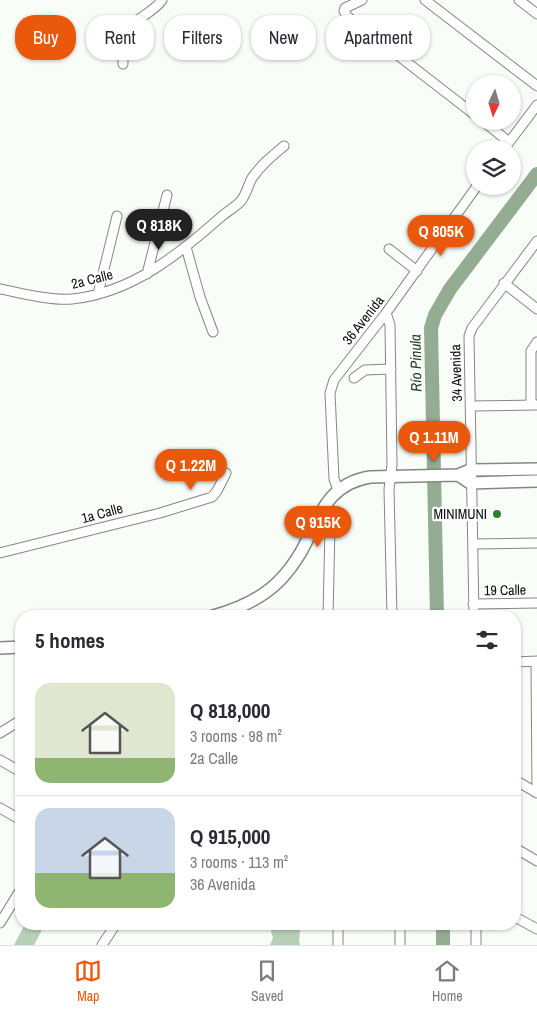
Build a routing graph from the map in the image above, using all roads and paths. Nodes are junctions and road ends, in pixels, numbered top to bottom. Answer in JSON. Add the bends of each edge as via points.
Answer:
{"nodes":[{"id":1,"x":162,"y":0,"type":"edge"},
{"id":2,"x":362,"y":0,"type":"edge"},
{"id":3,"x":426,"y":0,"type":"edge"},
{"id":4,"x":519,"y":0,"type":"edge"},
{"id":5,"x":537,"y":14,"type":"edge"},
{"id":6,"x":123,"y":64,"type":"dead end"},
{"id":7,"x":537,"y":86,"type":"edge"},
{"id":8,"x":537,"y":105,"type":"edge"},
{"id":9,"x":466,"y":108,"type":"edge"},
{"id":10,"x":492,"y":130,"type":"edge"},
{"id":11,"x":502,"y":140,"type":"edge"},
{"id":12,"x":511,"y":140,"type":"edge"},
{"id":13,"x":284,"y":146,"type":"dead end"},
{"id":14,"x":167,"y":195,"type":"dead end"},
{"id":15,"x":471,"y":195,"type":"edge"},
{"id":16,"x":117,"y":216,"type":"dead end"},
{"id":17,"x":537,"y":240,"type":"edge"},
{"id":18,"x":186,"y":247,"type":"junction"},
{"id":19,"x":389,"y":249,"type":"dead end"},
{"id":20,"x":417,"y":271,"type":"junction"},
{"id":21,"x":147,"y":274,"type":"junction"},
{"id":22,"x":504,"y":283,"type":"junction"},
{"id":23,"x":0,"y":290,"type":"edge"},
{"id":24,"x":98,"y":294,"type":"junction"},
{"id":25,"x":537,"y":309,"type":"edge"},
{"id":26,"x":386,"y":313,"type":"junction"},
{"id":27,"x":214,"y":332,"type":"dead end"},
{"id":28,"x":537,"y":342,"type":"edge"},
{"id":29,"x":391,"y":369,"type":"junction"},
{"id":30,"x":354,"y":378,"type":"dead end"},
{"id":31,"x":534,"y":405,"type":"edge"},
{"id":32,"x":471,"y":406,"type":"junction"},
{"id":33,"x":537,"y":469,"type":"edge"},
{"id":34,"x":470,"y":470,"type":"junction"},
{"id":35,"x":226,"y":473,"type":"dead end"},
{"id":36,"x":453,"y":476,"type":"junction"},
{"id":37,"x":391,"y":477,"type":"junction"},
{"id":38,"x":537,"y":481,"type":"edge"},
{"id":39,"x":470,"y":483,"type":"junction"},
{"id":40,"x":338,"y":490,"type":"junction"},
{"id":41,"x":320,"y":513,"type":"junction"},
{"id":42,"x":537,"y":543,"type":"edge"},
{"id":43,"x":473,"y":544,"type":"junction"},
{"id":44,"x":0,"y":553,"type":"edge"},
{"id":45,"x":537,"y":603,"type":"edge"},
{"id":46,"x":473,"y":604,"type":"junction"},
{"id":47,"x":229,"y":610,"type":"edge"},
{"id":48,"x":328,"y":610,"type":"edge"},
{"id":49,"x":392,"y":610,"type":"edge"},
{"id":50,"x":474,"y":610,"type":"edge"},
{"id":51,"x":15,"y":647,"type":"edge"},
{"id":52,"x":0,"y":648,"type":"edge"},
{"id":53,"x":536,"y":661,"type":"edge"},
{"id":54,"x":521,"y":662,"type":"edge"},
{"id":55,"x":15,"y":724,"type":"edge"},
{"id":56,"x":0,"y":733,"type":"edge"},
{"id":57,"x":0,"y":760,"type":"edge"},
{"id":58,"x":15,"y":769,"type":"edge"},
{"id":59,"x":521,"y":784,"type":"edge"},
{"id":60,"x":537,"y":793,"type":"edge"},
{"id":61,"x":0,"y":808,"type":"edge"},
{"id":62,"x":15,"y":817,"type":"edge"},
{"id":63,"x":521,"y":852,"type":"edge"},
{"id":64,"x":537,"y":861,"type":"edge"},
{"id":65,"x":15,"y":899,"type":"edge"},
{"id":66,"x":521,"y":920,"type":"edge"},
{"id":67,"x":0,"y":923,"type":"edge"},
{"id":68,"x":537,"y":929,"type":"edge"},
{"id":69,"x":112,"y":930,"type":"edge"},
{"id":70,"x":338,"y":930,"type":"edge"},
{"id":71,"x":400,"y":930,"type":"edge"},
{"id":72,"x":476,"y":930,"type":"edge"},
{"id":73,"x":102,"y":945,"type":"edge"},
{"id":74,"x":338,"y":945,"type":"edge"},
{"id":75,"x":400,"y":945,"type":"edge"},
{"id":76,"x":476,"y":945,"type":"edge"}],
"edges":[{"from":1,"to":6,"type":"street","via":[[157,8],[127,28]]},
{"from":2,"to":9,"type":"street","via":[[345,8],[347,16]]},
{"from":3,"to":7,"type":"street"},
{"from":4,"to":5,"type":"street"},
{"from":8,"to":12,"type":"street"},
{"from":10,"to":11,"type":"street"},
{"from":13,"to":18,"type":"street","name":"2a Calle","via":[[260,167],[242,200]]},
{"from":14,"to":21,"type":"street"},
{"from":15,"to":20,"type":"street","name":"36 Avenida"},
{"from":16,"to":24,"type":"street"},
{"from":17,"to":22,"type":"street","name":"34 Avenida"},
{"from":18,"to":21,"type":"street","name":"2a Calle"},
{"from":18,"to":27,"type":"street"},
{"from":19,"to":20,"type":"street"},
{"from":20,"to":26,"type":"street","name":"36 Avenida"},
{"from":21,"to":24,"type":"street","name":"2a Calle"},
{"from":22,"to":25,"type":"street"},
{"from":22,"to":32,"type":"street","name":"34 Avenida","via":[[469,336]]},
{"from":23,"to":24,"type":"street","name":"2a Calle","via":[[70,299]]},
{"from":26,"to":29,"type":"street","via":[[390,325]]},
{"from":26,"to":40,"type":"street","name":"36 Avenida","via":[[331,386],[334,479]]},
{"from":28,"to":31,"type":"street","via":[[531,351]]},
{"from":29,"to":30,"type":"street","via":[[365,370]]},
{"from":29,"to":37,"type":"street"},
{"from":31,"to":32,"type":"street"},
{"from":32,"to":34,"type":"street","name":"34 Avenida"},
{"from":33,"to":34,"type":"main road"},
{"from":34,"to":36,"type":"main road"},
{"from":34,"to":39,"type":"street","name":"34 Avenida"},
{"from":35,"to":44,"type":"street","name":"1a Calle","via":[[212,497]]},
{"from":36,"to":37,"type":"main road"},
{"from":36,"to":39,"type":"main road"},
{"from":37,"to":40,"type":"main road","via":[[357,479]]},
{"from":37,"to":49,"type":"street"},
{"from":38,"to":39,"type":"main road"},
{"from":39,"to":43,"type":"street","name":"34 Avenida"},
{"from":40,"to":41,"type":"main road"},
{"from":41,"to":47,"type":"main road","via":[[300,554],[278,582],[255,600]]},
{"from":41,"to":48,"type":"street","via":[[330,527]]},
{"from":42,"to":43,"type":"street"},
{"from":43,"to":46,"type":"street","name":"34 Avenida"},
{"from":45,"to":46,"type":"street","name":"19 Calle"},
{"from":46,"to":50,"type":"street","name":"34 Avenida"},
{"from":51,"to":52,"type":"main road"},
{"from":53,"to":54,"type":"street"},
{"from":53,"to":60,"type":"street"},
{"from":55,"to":56,"type":"street"},
{"from":57,"to":58,"type":"street"},
{"from":59,"to":60,"type":"street"},
{"from":61,"to":62,"type":"street"},
{"from":63,"to":64,"type":"street"},
{"from":65,"to":67,"type":"street"},
{"from":66,"to":68,"type":"street"},
{"from":69,"to":73,"type":"street"},
{"from":70,"to":74,"type":"street"},
{"from":71,"to":75,"type":"street"},
{"from":72,"to":76,"type":"street"}]}
